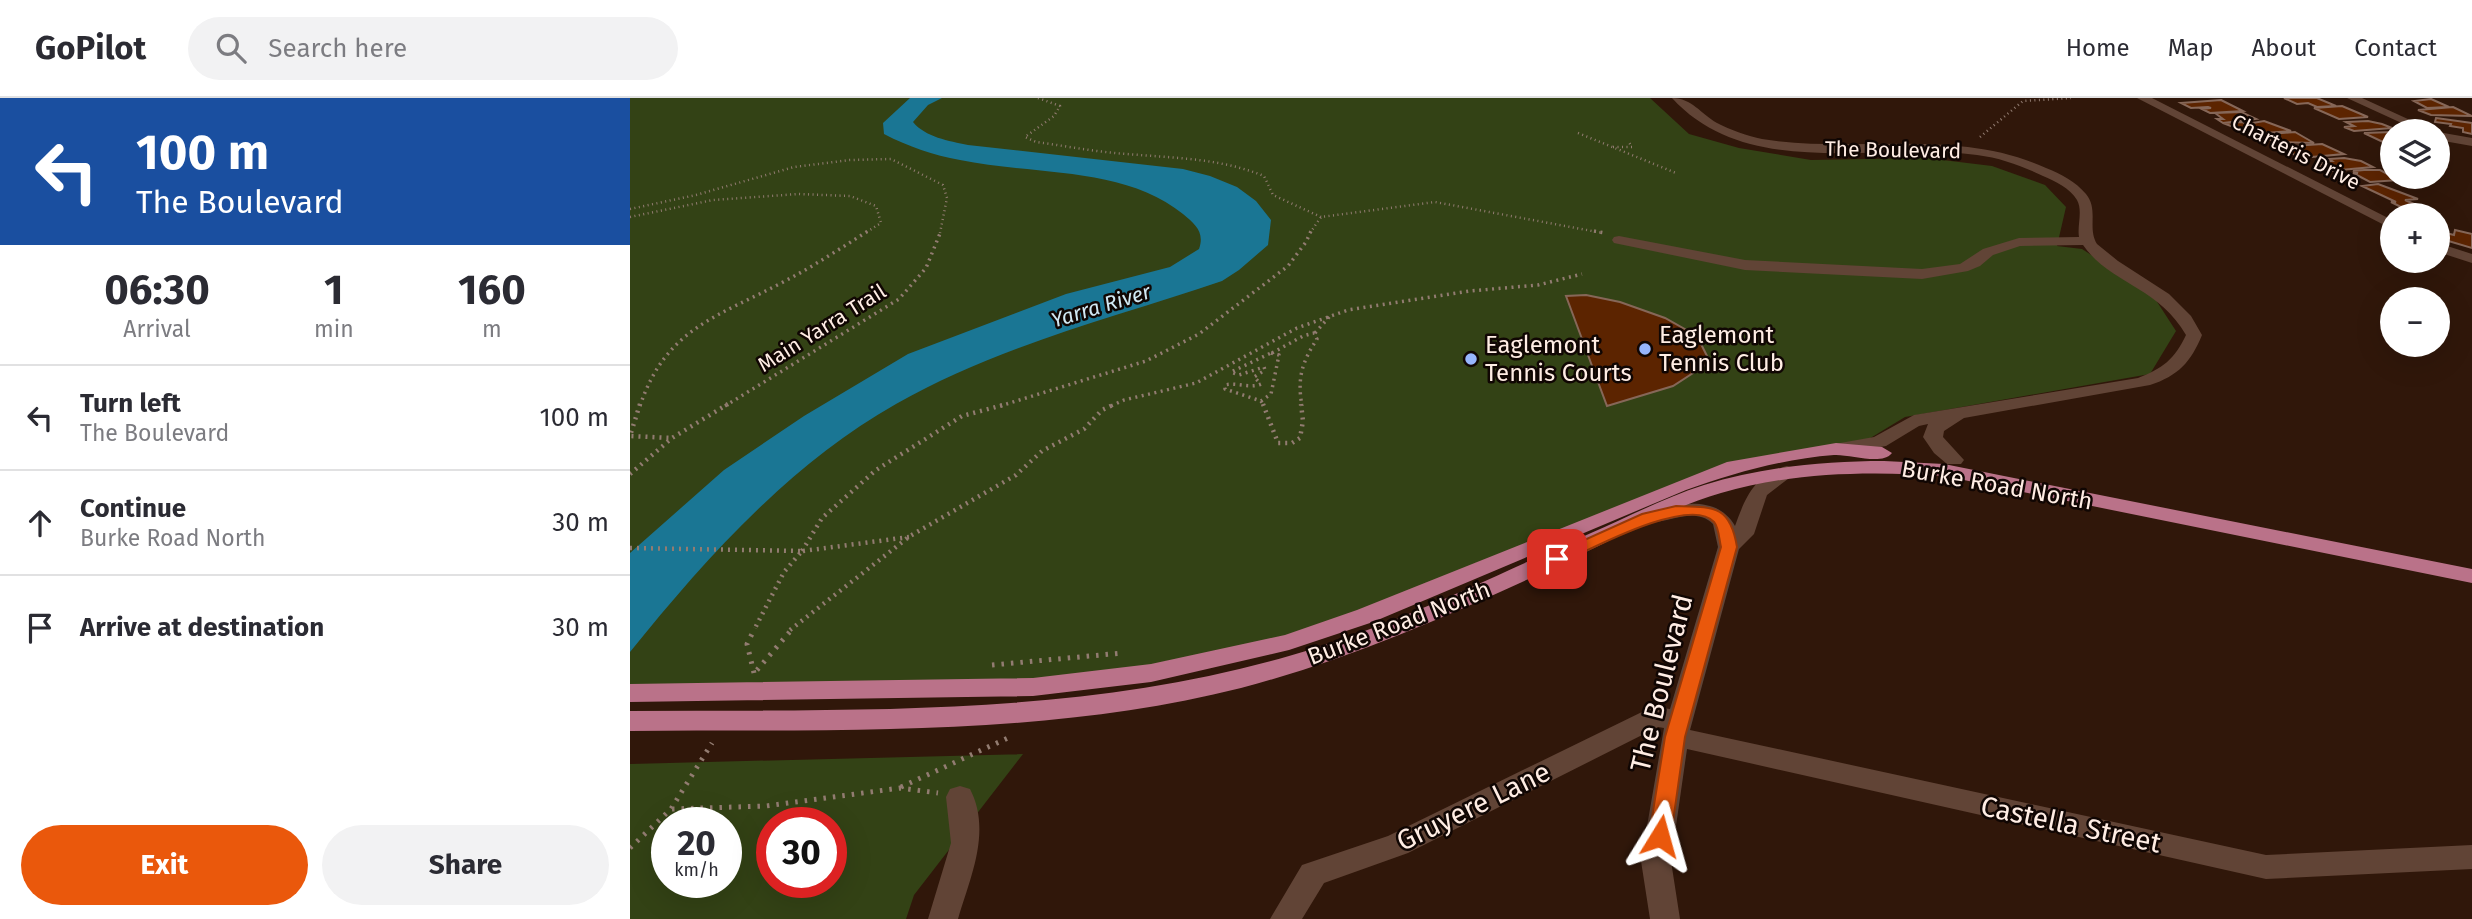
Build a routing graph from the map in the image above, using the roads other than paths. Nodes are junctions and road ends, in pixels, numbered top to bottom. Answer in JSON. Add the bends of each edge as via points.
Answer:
{"nodes":[{"id":1,"x":1678,"y":98,"type":"edge"},
{"id":2,"x":2143,"y":98,"type":"edge"},
{"id":3,"x":2353,"y":98,"type":"edge"},
{"id":4,"x":2401,"y":119,"type":"edge"},
{"id":5,"x":2450,"y":138,"type":"edge"},
{"id":6,"x":2472,"y":142,"type":"edge"},
{"id":7,"x":2380,"y":219,"type":"edge"},
{"id":8,"x":1619,"y":240,"type":"road end"},
{"id":9,"x":2087,"y":241,"type":"junction"},
{"id":10,"x":2450,"y":251,"type":"edge"},
{"id":11,"x":2472,"y":258,"type":"edge"},
{"id":12,"x":1963,"y":414,"type":"junction"},
{"id":13,"x":1836,"y":449,"type":"junction"},
{"id":14,"x":1954,"y":460,"type":"junction"},
{"id":15,"x":1787,"y":472,"type":"junction"},
{"id":16,"x":2171,"y":513,"type":"junction"},
{"id":17,"x":1647,"y":517,"type":"junction"},
{"id":18,"x":1729,"y":547,"type":"junction"},
{"id":19,"x":2472,"y":576,"type":"edge"},
{"id":20,"x":630,"y":693,"type":"edge"},
{"id":21,"x":630,"y":721,"type":"edge"},
{"id":22,"x":1678,"y":728,"type":"junction"},
{"id":23,"x":960,"y":797,"type":"road end"},
{"id":24,"x":2472,"y":858,"type":"edge"},
{"id":25,"x":943,"y":919,"type":"edge"},
{"id":26,"x":1285,"y":919,"type":"edge"},
{"id":27,"x":1665,"y":919,"type":"edge"}],
"edges":[{"from":1,"to":9,"type":"street","name":"The Boulevard","via":[[1713,126],[1751,139],[1812,148],[1967,150],[2027,164],[2078,193],[2086,205]]},
{"from":2,"to":7,"type":"street","name":"Charteris Drive"},
{"from":3,"to":4,"type":"street"},
{"from":5,"to":6,"type":"street"},
{"from":8,"to":9,"type":"street","via":[[1745,265],[1922,274],[1963,268],[1989,252],[2019,242]]},
{"from":9,"to":12,"type":"street","via":[[2184,315],[2194,335],[2187,354],[2178,366],[2132,385]]},
{"from":10,"to":11,"type":"street"},
{"from":12,"to":13,"type":"street","via":[[1914,421],[1880,442]]},
{"from":12,"to":14,"type":"street","via":[[1935,428],[1933,437]]},
{"from":13,"to":14,"type":"main road","name":"Burke Road North"},
{"from":13,"to":20,"type":"main road","name":"Burke Road North","via":[[1723,470],[1365,616],[1289,642],[1151,673],[1033,687]]},
{"from":14,"to":16,"type":"main road","name":"Burke Road North","via":[[2121,495]]},
{"from":15,"to":16,"type":"main road","name":"Burke Road North","via":[[1858,465],[1944,470],[2123,508]]},
{"from":15,"to":17,"type":"main road","name":"Burke Road North","via":[[1709,490]]},
{"from":15,"to":18,"type":"street","name":"The Boulevard","via":[[1763,487],[1743,534]]},
{"from":16,"to":19,"type":"main road","name":"Burke Road North"},
{"from":17,"to":18,"type":"street","via":[[1676,511],[1711,512],[1722,520]]},
{"from":17,"to":21,"type":"main road","name":"Burke Road North","via":[[1335,652],[1149,698],[996,714]]},
{"from":18,"to":22,"type":"street","name":"The Boulevard"},
{"from":22,"to":24,"type":"street","name":"Castella Street","via":[[2266,867]]},
{"from":22,"to":26,"type":"street","name":"Gruyere Lane","via":[[1655,716],[1398,845],[1313,874]]},
{"from":22,"to":27,"type":"street","name":"The Boulevard","via":[[1656,861]]},
{"from":23,"to":25,"type":"street","via":[[966,843]]}]}
